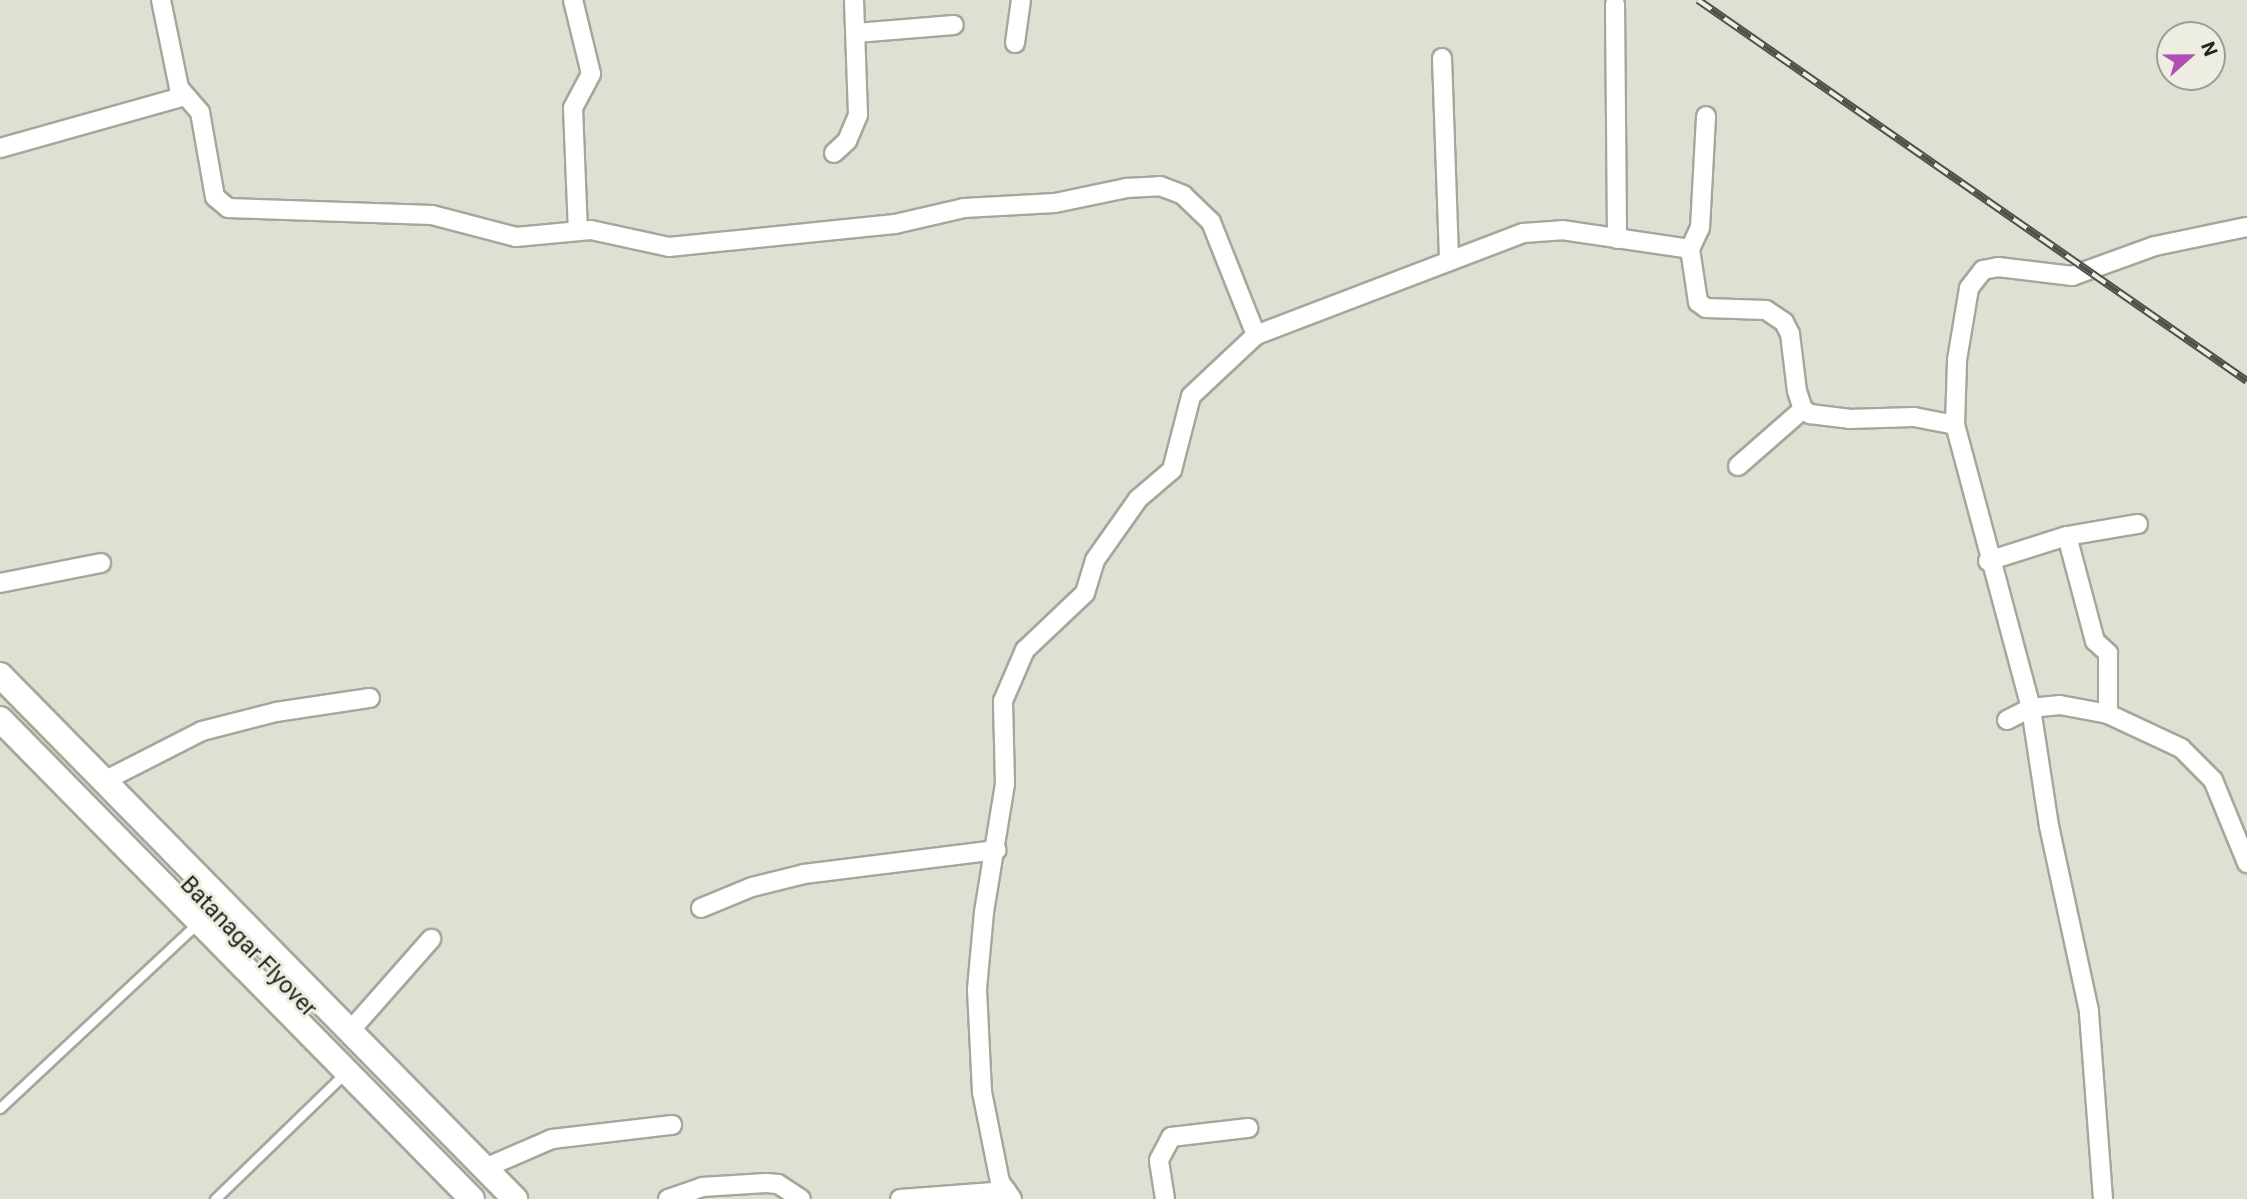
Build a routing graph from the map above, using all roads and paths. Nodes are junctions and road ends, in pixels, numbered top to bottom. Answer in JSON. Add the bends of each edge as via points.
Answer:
{"nodes":[{"id":1,"x":161,"y":0,"type":"edge"},
{"id":2,"x":573,"y":0,"type":"edge"},
{"id":3,"x":853,"y":0,"type":"edge"},
{"id":4,"x":1021,"y":0,"type":"edge"},
{"id":5,"x":1615,"y":4,"type":"dead end"},
{"id":6,"x":954,"y":24,"type":"dead end"},
{"id":7,"x":856,"y":33,"type":"junction"},
{"id":8,"x":1015,"y":43,"type":"dead end"},
{"id":9,"x":1442,"y":58,"type":"dead end"},
{"id":10,"x":185,"y":96,"type":"junction"},
{"id":11,"x":1706,"y":116,"type":"dead end"},
{"id":12,"x":0,"y":148,"type":"edge"},
{"id":13,"x":834,"y":153,"type":"dead end"},
{"id":14,"x":2247,"y":227,"type":"edge"},
{"id":15,"x":578,"y":230,"type":"junction"},
{"id":16,"x":1617,"y":239,"type":"junction"},
{"id":17,"x":1690,"y":249,"type":"junction"},
{"id":18,"x":1449,"y":259,"type":"junction"},
{"id":19,"x":1256,"y":335,"type":"junction"},
{"id":20,"x":1803,"y":409,"type":"junction"},
{"id":21,"x":1955,"y":425,"type":"junction"},
{"id":22,"x":1738,"y":466,"type":"dead end"},
{"id":23,"x":2138,"y":524,"type":"dead end"},
{"id":24,"x":2067,"y":536,"type":"junction"},
{"id":25,"x":1988,"y":561,"type":"junction"},
{"id":26,"x":101,"y":563,"type":"dead end"},
{"id":27,"x":0,"y":583,"type":"edge"},
{"id":28,"x":0,"y":675,"type":"edge"},
{"id":29,"x":0,"y":694,"type":"edge"},
{"id":30,"x":370,"y":698,"type":"dead end"},
{"id":31,"x":2031,"y":708,"type":"junction"},
{"id":32,"x":2108,"y":714,"type":"junction"},
{"id":33,"x":0,"y":719,"type":"edge"},
{"id":34,"x":2007,"y":720,"type":"dead end"},
{"id":35,"x":104,"y":781,"type":"junction"},
{"id":36,"x":997,"y":850,"type":"junction"},
{"id":37,"x":2247,"y":863,"type":"edge"},
{"id":38,"x":701,"y":908,"type":"dead end"},
{"id":39,"x":199,"y":922,"type":"junction"},
{"id":40,"x":431,"y":939,"type":"dead end"},
{"id":41,"x":350,"y":1031,"type":"junction"},
{"id":42,"x":346,"y":1072,"type":"junction"},
{"id":43,"x":0,"y":1108,"type":"edge"},
{"id":44,"x":672,"y":1125,"type":"dead end"},
{"id":45,"x":1248,"y":1128,"type":"dead end"},
{"id":46,"x":485,"y":1168,"type":"junction"},
{"id":47,"x":1009,"y":1195,"type":"edge"},
{"id":48,"x":215,"y":1199,"type":"edge"},
{"id":49,"x":472,"y":1199,"type":"edge"},
{"id":50,"x":497,"y":1199,"type":"edge"},
{"id":51,"x":515,"y":1199,"type":"edge"},
{"id":52,"x":668,"y":1199,"type":"edge"},
{"id":53,"x":801,"y":1199,"type":"edge"},
{"id":54,"x":900,"y":1199,"type":"edge"},
{"id":55,"x":1166,"y":1199,"type":"edge"},
{"id":56,"x":2103,"y":1199,"type":"edge"}],
"edges":[{"from":1,"to":10,"type":"street"},
{"from":2,"to":15,"type":"street","via":[[591,74],[573,108]]},
{"from":3,"to":7,"type":"street"},
{"from":4,"to":8,"type":"street"},
{"from":5,"to":16,"type":"street"},
{"from":6,"to":7,"type":"street"},
{"from":7,"to":13,"type":"street","via":[[858,115],[848,141]]},
{"from":9,"to":18,"type":"street"},
{"from":10,"to":12,"type":"street"},
{"from":10,"to":15,"type":"street","via":[[200,112],[215,197],[228,208],[432,215],[516,237]]},
{"from":11,"to":17,"type":"street","via":[[1700,228]]},
{"from":14,"to":21,"type":"street","via":[[2155,246],[2072,276],[1998,267],[1983,270],[1969,288],[1966,302],[1957,360]]},
{"from":15,"to":19,"type":"street","via":[[609,232],[669,247],[895,224],[964,208],[1055,203],[1160,186],[1183,195],[1211,222]]},
{"from":16,"to":17,"type":"street"},
{"from":16,"to":18,"type":"street","via":[[1540,231]]},
{"from":17,"to":20,"type":"street","via":[[1698,302],[1706,308],[1766,310],[1784,322]]},
{"from":18,"to":19,"type":"street"},
{"from":19,"to":36,"type":"street","via":[[1191,396],[1172,470],[1138,499],[1095,561],[1085,593],[1042,630],[1008,683],[1003,701],[1005,784]]},
{"from":20,"to":21,"type":"street","via":[[1849,419],[1914,418]]},
{"from":20,"to":22,"type":"street"},
{"from":21,"to":25,"type":"street"},
{"from":23,"to":24,"type":"street"},
{"from":24,"to":25,"type":"street"},
{"from":24,"to":32,"type":"street","via":[[2095,641],[2108,653]]},
{"from":25,"to":31,"type":"street"},
{"from":26,"to":27,"type":"street"},
{"from":28,"to":35,"type":"street"},
{"from":29,"to":50,"type":"street","name":"Batanagar Flyover"},
{"from":30,"to":35,"type":"street","via":[[276,712],[202,731]]},
{"from":31,"to":32,"type":"street","via":[[2060,705]]},
{"from":31,"to":34,"type":"street"},
{"from":31,"to":56,"type":"street","via":[[2049,826],[2089,1011]]},
{"from":32,"to":37,"type":"street","via":[[2181,748],[2213,780]]},
{"from":33,"to":39,"type":"street"},
{"from":35,"to":41,"type":"street"},
{"from":36,"to":38,"type":"street","via":[[804,874],[752,887]]},
{"from":36,"to":47,"type":"street","via":[[984,912],[977,989],[982,1092],[1000,1182]]},
{"from":39,"to":42,"type":"street"},
{"from":39,"to":43,"type":"lane"},
{"from":40,"to":41,"type":"street"},
{"from":41,"to":46,"type":"street"},
{"from":42,"to":48,"type":"lane"},
{"from":42,"to":49,"type":"street"},
{"from":44,"to":46,"type":"street","via":[[552,1139]]},
{"from":45,"to":55,"type":"street","via":[[1171,1137],[1159,1160]]},
{"from":46,"to":51,"type":"street"},
{"from":47,"to":54,"type":"street"},
{"from":52,"to":53,"type":"street","via":[[702,1187],[766,1183],[778,1184]]}]}
